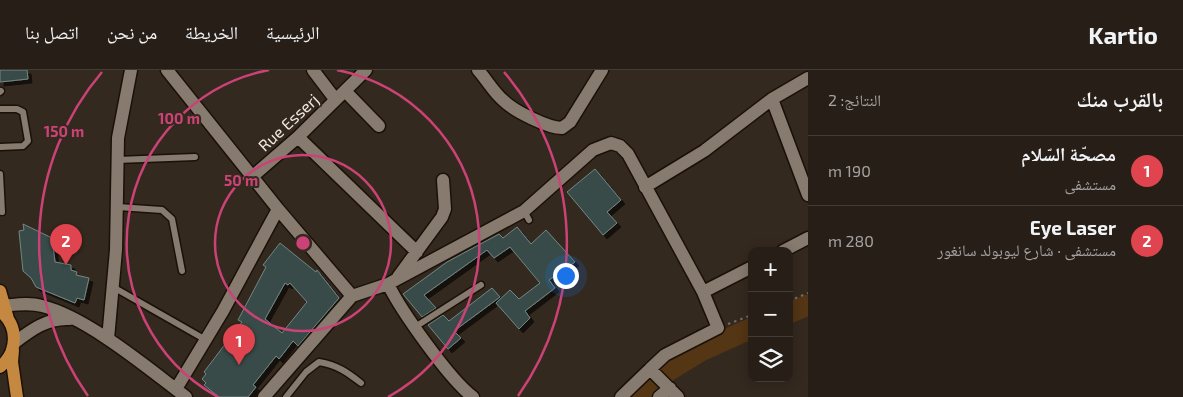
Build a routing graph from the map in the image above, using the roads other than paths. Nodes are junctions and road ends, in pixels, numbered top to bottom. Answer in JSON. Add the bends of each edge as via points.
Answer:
{"nodes":[{"id":1,"x":131,"y":70,"type":"edge"},
{"id":2,"x":168,"y":70,"type":"edge"},
{"id":3,"x":313,"y":70,"type":"edge"},
{"id":4,"x":366,"y":70,"type":"edge"},
{"id":5,"x":478,"y":70,"type":"edge"},
{"id":6,"x":602,"y":70,"type":"edge"},
{"id":7,"x":808,"y":78,"type":"edge"},
{"id":8,"x":340,"y":95,"type":"junction"},
{"id":9,"x":772,"y":100,"type":"junction"},
{"id":10,"x":0,"y":109,"type":"edge"},
{"id":11,"x":379,"y":126,"type":"dead end"},
{"id":12,"x":298,"y":136,"type":"junction"},
{"id":13,"x":0,"y":148,"type":"edge"},
{"id":14,"x":195,"y":157,"type":"dead end"},
{"id":15,"x":117,"y":160,"type":"junction"},
{"id":16,"x":0,"y":174,"type":"edge"},
{"id":17,"x":253,"y":176,"type":"junction"},
{"id":18,"x":443,"y":180,"type":"dead end"},
{"id":19,"x":645,"y":187,"type":"junction"},
{"id":20,"x":808,"y":195,"type":"edge"},
{"id":21,"x":118,"y":208,"type":"junction"},
{"id":22,"x":278,"y":209,"type":"junction"},
{"id":23,"x":2,"y":212,"type":"dead end"},
{"id":24,"x":808,"y":238,"type":"edge"},
{"id":25,"x":791,"y":247,"type":"edge"},
{"id":26,"x":417,"y":252,"type":"junction"},
{"id":27,"x":748,"y":269,"type":"edge"},
{"id":28,"x":182,"y":271,"type":"dead end"},
{"id":29,"x":392,"y":282,"type":"junction"},
{"id":30,"x":481,"y":284,"type":"dead end"},
{"id":31,"x":113,"y":287,"type":"junction"},
{"id":32,"x":0,"y":291,"type":"edge"},
{"id":33,"x":703,"y":292,"type":"junction"},
{"id":34,"x":352,"y":296,"type":"junction"},
{"id":35,"x":1,"y":308,"type":"edge"},
{"id":36,"x":71,"y":319,"type":"junction"},
{"id":37,"x":415,"y":327,"type":"junction"},
{"id":38,"x":108,"y":340,"type":"junction"},
{"id":39,"x":206,"y":340,"type":"junction"},
{"id":40,"x":14,"y":345,"type":"junction"},
{"id":41,"x":0,"y":367,"type":"edge"},
{"id":42,"x":652,"y":370,"type":"junction"},
{"id":43,"x":361,"y":384,"type":"dead end"},
{"id":44,"x":671,"y":389,"type":"edge"},
{"id":45,"x":181,"y":393,"type":"edge"},
{"id":46,"x":17,"y":397,"type":"edge"},
{"id":47,"x":264,"y":397,"type":"edge"},
{"id":48,"x":286,"y":397,"type":"edge"},
{"id":49,"x":473,"y":397,"type":"edge"},
{"id":50,"x":621,"y":397,"type":"edge"},
{"id":51,"x":659,"y":397,"type":"edge"}],
"edges":[{"from":1,"to":15,"type":"street","via":[[121,114]]},
{"from":2,"to":17,"type":"street"},
{"from":3,"to":8,"type":"street"},
{"from":4,"to":8,"type":"street","name":"Rue Esserj"},
{"from":5,"to":6,"type":"street","via":[[504,101],[556,128],[570,122]]},
{"from":7,"to":9,"type":"street"},
{"from":8,"to":11,"type":"street"},
{"from":8,"to":12,"type":"street","name":"Rue Esserj"},
{"from":9,"to":19,"type":"street","via":[[704,151]]},
{"from":9,"to":20,"type":"street"},
{"from":10,"to":13,"type":"lane","via":[[23,112],[28,141],[22,146]]},
{"from":12,"to":17,"type":"street","name":"Rue Esserj"},
{"from":12,"to":26,"type":"street"},
{"from":14,"to":15,"type":"lane"},
{"from":15,"to":21,"type":"street"},
{"from":16,"to":23,"type":"lane"},
{"from":17,"to":22,"type":"street"},
{"from":18,"to":26,"type":"street","via":[[445,209]]},
{"from":19,"to":29,"type":"street","via":[[628,154],[611,142],[593,150],[527,215]]},
{"from":19,"to":33,"type":"street"},
{"from":21,"to":28,"type":"lane","via":[[162,210],[168,214],[172,219]]},
{"from":21,"to":31,"type":"street"},
{"from":22,"to":34,"type":"street"},
{"from":22,"to":39,"type":"street"},
{"from":24,"to":25,"type":"street"},
{"from":26,"to":29,"type":"street"},
{"from":27,"to":33,"type":"street"},
{"from":29,"to":34,"type":"street"},
{"from":29,"to":37,"type":"street"},
{"from":30,"to":37,"type":"lane"},
{"from":31,"to":38,"type":"street"},
{"from":31,"to":39,"type":"lane"},
{"from":32,"to":35,"type":"main road"},
{"from":33,"to":42,"type":"street","via":[[718,328],[665,355]]},
{"from":34,"to":47,"type":"street"},
{"from":35,"to":36,"type":"street","via":[[41,305]]},
{"from":35,"to":40,"type":"main road","via":[[13,330]]},
{"from":36,"to":38,"type":"street"},
{"from":36,"to":40,"type":"street","via":[[56,318],[42,324]]},
{"from":37,"to":49,"type":"street","via":[[455,380]]},
{"from":38,"to":45,"type":"street"},
{"from":39,"to":45,"type":"street"},
{"from":40,"to":41,"type":"main road","via":[[11,355]]},
{"from":40,"to":46,"type":"main road","via":[[12,362]]},
{"from":42,"to":44,"type":"street"},
{"from":42,"to":50,"type":"street"},
{"from":43,"to":48,"type":"lane","via":[[334,364],[319,362],[306,372]]},
{"from":44,"to":51,"type":"street"}]}
